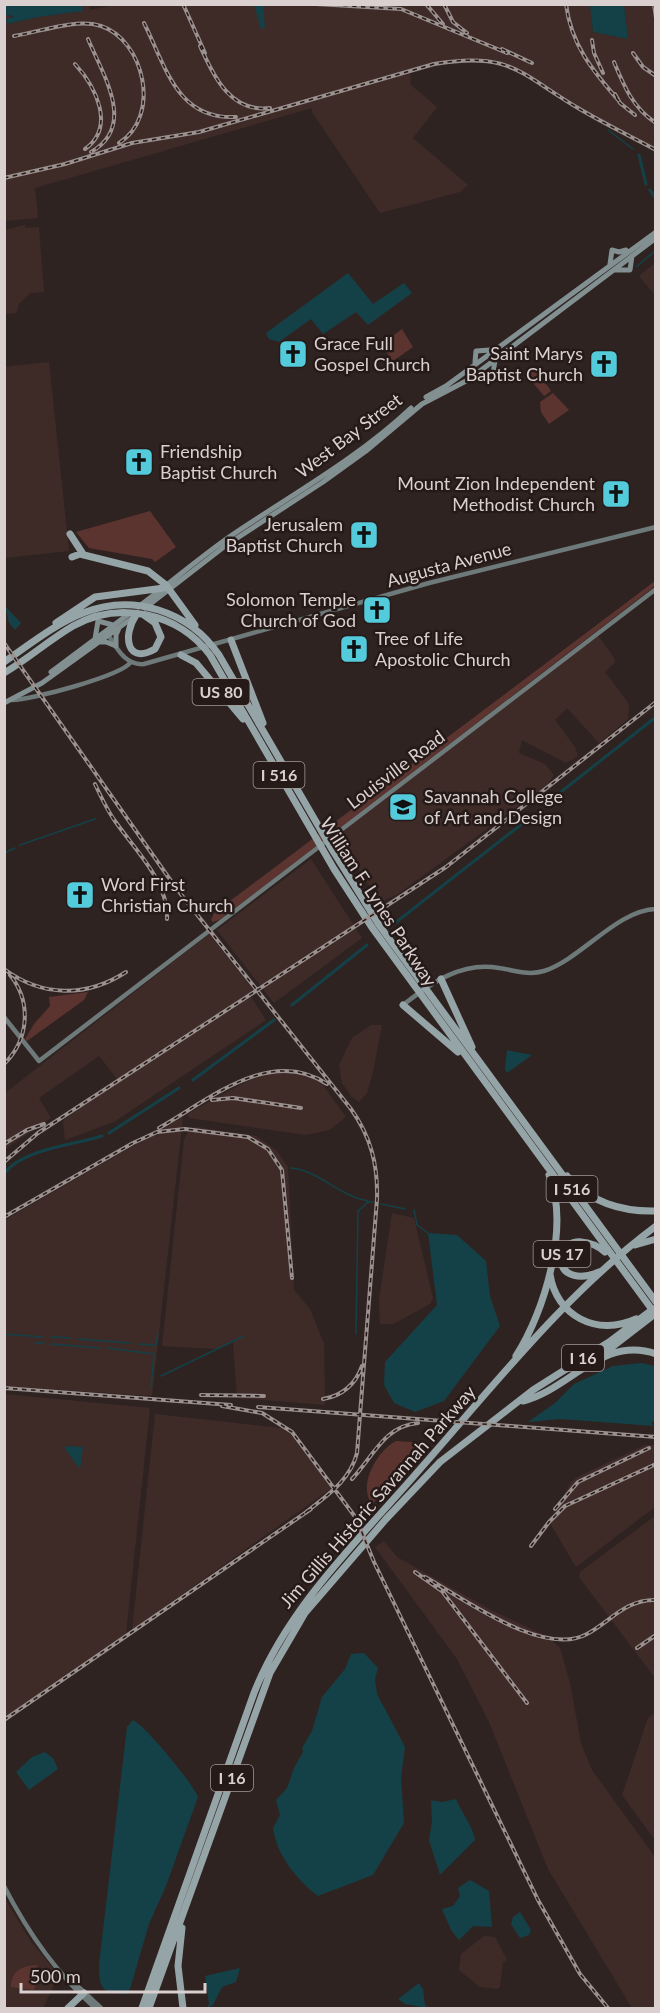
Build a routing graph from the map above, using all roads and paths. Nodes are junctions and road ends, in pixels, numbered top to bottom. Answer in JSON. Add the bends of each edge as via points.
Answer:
{"nodes":[{"id":1,"x":656,"y":232,"type":"edge"},
{"id":2,"x":656,"y":238,"type":"edge"},
{"id":3,"x":646,"y":239,"type":"junction"},
{"id":4,"x":633,"y":255,"type":"junction"},
{"id":5,"x":610,"y":269,"type":"junction"},
{"id":6,"x":494,"y":349,"type":"junction"},
{"id":7,"x":495,"y":360,"type":"junction"},
{"id":8,"x":474,"y":364,"type":"junction"},
{"id":9,"x":476,"y":374,"type":"junction"},
{"id":10,"x":656,"y":527,"type":"edge"},
{"id":11,"x":70,"y":534,"type":"dead end"},
{"id":12,"x":85,"y":555,"type":"junction"},
{"id":13,"x":72,"y":557,"type":"dead end"},
{"id":14,"x":164,"y":588,"type":"junction"},
{"id":15,"x":656,"y":589,"type":"edge"},
{"id":16,"x":102,"y":611,"type":"junction"},
{"id":17,"x":81,"y":614,"type":"junction"},
{"id":18,"x":142,"y":615,"type":"junction"},
{"id":19,"x":118,"y":625,"type":"junction"},
{"id":20,"x":107,"y":633,"type":"junction"},
{"id":21,"x":201,"y":637,"type":"junction"},
{"id":22,"x":239,"y":638,"type":"junction"},
{"id":23,"x":231,"y":640,"type":"junction"},
{"id":24,"x":97,"y":641,"type":"junction"},
{"id":25,"x":116,"y":646,"type":"junction"},
{"id":26,"x":192,"y":651,"type":"junction"},
{"id":27,"x":236,"y":652,"type":"junction"},
{"id":28,"x":181,"y":655,"type":"junction"},
{"id":29,"x":5,"y":661,"type":"edge"},
{"id":30,"x":131,"y":662,"type":"junction"},
{"id":31,"x":196,"y":663,"type":"junction"},
{"id":32,"x":7,"y":672,"type":"edge"},
{"id":33,"x":12,"y":700,"type":"junction"},
{"id":34,"x":4,"y":703,"type":"edge"},
{"id":35,"x":256,"y":736,"type":"junction"},
{"id":36,"x":267,"y":737,"type":"junction"},
{"id":37,"x":306,"y":812,"type":"junction"},
{"id":38,"x":656,"y":909,"type":"edge"},
{"id":39,"x":441,"y":979,"type":"junction"},
{"id":40,"x":426,"y":997,"type":"junction"},
{"id":41,"x":404,"y":1005,"type":"joint"},
{"id":42,"x":4,"y":1017,"type":"edge"},
{"id":43,"x":484,"y":1068,"type":"junction"},
{"id":44,"x":490,"y":1088,"type":"junction"},
{"id":45,"x":524,"y":1124,"type":"junction"},
{"id":46,"x":537,"y":1154,"type":"junction"},
{"id":47,"x":656,"y":1211,"type":"edge"},
{"id":48,"x":656,"y":1226,"type":"edge"},
{"id":49,"x":656,"y":1239,"type":"edge"},
{"id":50,"x":627,"y":1248,"type":"junction"},
{"id":51,"x":610,"y":1264,"type":"junction"},
{"id":52,"x":550,"y":1265,"type":"junction"},
{"id":53,"x":656,"y":1300,"type":"edge"},
{"id":54,"x":656,"y":1307,"type":"edge"},
{"id":55,"x":652,"y":1315,"type":"edge"},
{"id":56,"x":656,"y":1354,"type":"edge"},
{"id":57,"x":593,"y":1360,"type":"junction"},
{"id":58,"x":501,"y":1378,"type":"junction"},
{"id":59,"x":520,"y":1402,"type":"junction"},
{"id":60,"x":384,"y":1516,"type":"junction"},
{"id":61,"x":343,"y":1563,"type":"junction"},
{"id":62,"x":4,"y":1886,"type":"edge"},
{"id":63,"x":190,"y":1898,"type":"junction"},
{"id":64,"x":84,"y":1995,"type":"junction"},
{"id":65,"x":68,"y":2008,"type":"edge"},
{"id":66,"x":74,"y":2008,"type":"edge"},
{"id":67,"x":95,"y":2008,"type":"edge"},
{"id":68,"x":101,"y":2008,"type":"edge"},
{"id":69,"x":142,"y":2008,"type":"edge"},
{"id":70,"x":149,"y":2008,"type":"edge"},
{"id":71,"x":183,"y":2008,"type":"edge"}],
"edges":[{"from":1,"to":3,"type":"main road","name":"West Bay Street"},
{"from":2,"to":4,"type":"main road","name":"West Bay Street"},
{"from":3,"to":5,"type":"main road","name":"West Bay Street"},
{"from":3,"to":5,"type":"main road","via":[[623,252],[612,250]]},
{"from":4,"to":5,"type":"main road","name":"West Bay Street"},
{"from":4,"to":5,"type":"main road","via":[[630,270]]},
{"from":5,"to":6,"type":"main road","name":"West Bay Street"},
{"from":5,"to":7,"type":"main road","name":"West Bay Street"},
{"from":6,"to":8,"type":"main road","name":"West Bay Street"},
{"from":6,"to":8,"type":"main road","via":[[476,351]]},
{"from":7,"to":9,"type":"main road","name":"West Bay Street"},
{"from":7,"to":9,"type":"main road","via":[[493,374]]},
{"from":8,"to":14,"type":"main road","name":"West Bay Street"},
{"from":9,"to":18,"type":"main road","name":"West Bay Street","via":[[422,404],[315,488],[225,546]]},
{"from":10,"to":22,"type":"main road","name":"Augusta Avenue","via":[[429,583]]},
{"from":11,"to":12,"type":"highway"},
{"from":12,"to":13,"type":"highway"},
{"from":12,"to":21,"type":"highway","via":[[134,566],[158,578]]},
{"from":14,"to":17,"type":"highway","via":[[91,599]]},
{"from":14,"to":19,"type":"main road","name":"West Bay Street"},
{"from":15,"to":42,"type":"main road","name":"Louisville Road","via":[[39,1061]]},
{"from":16,"to":17,"type":"highway","name":"William F. Lynes Parkway","number":"I 516"},
{"from":16,"to":18,"type":"highway","name":"William F. Lynes Parkway","number":"I 516"},
{"from":16,"to":21,"type":"highway","name":"William F. Lynes Parkway","number":"I 516","via":[[127,604],[161,610],[181,619]]},
{"from":17,"to":29,"type":"highway"},
{"from":17,"to":32,"type":"highway","name":"William F. Lynes Parkway","number":"I 516"},
{"from":18,"to":18,"type":"highway","via":[[155,623],[161,637],[155,649],[143,654],[135,651],[127,640],[129,626]]},
{"from":18,"to":19,"type":"main road","name":"West Bay Street"},
{"from":18,"to":21,"type":"highway","name":"William F. Lynes Parkway","number":"I 516"},
{"from":19,"to":20,"type":"main road","name":"West Bay Street"},
{"from":19,"to":24,"type":"main road","via":[[98,621]]},
{"from":19,"to":25,"type":"main road"},
{"from":20,"to":24,"type":"main road","name":"West Bay Street"},
{"from":20,"to":25,"type":"main road"},
{"from":21,"to":35,"type":"highway","name":"William F. Lynes Parkway","number":"I 516"},
{"from":21,"to":36,"type":"highway","name":"William F. Lynes Parkway","number":"I 516","via":[[219,655]]},
{"from":22,"to":23,"type":"main road","name":"Augusta Avenue"},
{"from":22,"to":27,"type":"highway"},
{"from":23,"to":26,"type":"main road","name":"Augusta Avenue","number":"US 80"},
{"from":23,"to":27,"type":"highway","number":"US 80"},
{"from":24,"to":25,"type":"main road"},
{"from":24,"to":33,"type":"main road","name":"West Bay Street"},
{"from":25,"to":30,"type":"main road"},
{"from":26,"to":28,"type":"main road","name":"Augusta Avenue","number":"US 80"},
{"from":26,"to":31,"type":"highway"},
{"from":27,"to":36,"type":"highway","number":"US 80"},
{"from":28,"to":30,"type":"main road","name":"Augusta Avenue","number":"US 80","via":[[144,664]]},
{"from":28,"to":31,"type":"highway","number":"US 80"},
{"from":30,"to":33,"type":"main road","name":"Augusta Avenue","via":[[120,671],[86,682]]},
{"from":31,"to":35,"type":"highway","number":"US 80"},
{"from":33,"to":34,"type":"main road","name":"West Bay Street"},
{"from":35,"to":37,"type":"highway","name":"William F. Lynes Parkway","number":"I 516"},
{"from":36,"to":37,"type":"highway","name":"William F. Lynes Parkway","number":"I 516"},
{"from":37,"to":40,"type":"highway","name":"William F. Lynes Parkway","number":"I 516","via":[[376,927]]},
{"from":38,"to":39,"type":"main road","via":[[627,919],[544,971],[524,973],[473,966]]},
{"from":39,"to":41,"type":"main road"},
{"from":39,"to":43,"type":"highway"},
{"from":40,"to":43,"type":"highway","name":"William F. Lynes Parkway","number":"I 516"},
{"from":40,"to":44,"type":"highway","name":"William F. Lynes Parkway","number":"I 516"},
{"from":41,"to":44,"type":"highway","via":[[455,1048]]},
{"from":43,"to":45,"type":"highway","name":"William F. Lynes Parkway","number":"I 516"},
{"from":44,"to":46,"type":"highway","name":"William F. Lynes Parkway","number":"I 516"},
{"from":45,"to":47,"type":"highway","via":[[583,1191],[618,1208]]},
{"from":45,"to":53,"type":"highway","name":"William F. Lynes Parkway","number":"I 516"},
{"from":46,"to":51,"type":"highway","name":"William F. Lynes Parkway","number":"I 516"},
{"from":46,"to":52,"type":"highway","via":[[557,1204],[558,1228]]},
{"from":48,"to":50,"type":"highway","name":"Jim Gillis Historic Savannah Parkway","number":"I 16"},
{"from":49,"to":50,"type":"highway"},
{"from":50,"to":51,"type":"highway","name":"Jim Gillis Historic Savannah Parkway","number":"I 16"},
{"from":51,"to":51,"type":"highway","number":"US 17","via":[[585,1276],[572,1276],[565,1270],[561,1255],[568,1246],[585,1241],[599,1246]]},
{"from":51,"to":55,"type":"highway","name":"William F. Lynes Parkway","number":"I 516"},
{"from":51,"to":58,"type":"highway","name":"Jim Gillis Historic Savannah Parkway","number":"I 16","via":[[557,1315]]},
{"from":52,"to":55,"type":"highway","via":[[552,1285],[564,1308],[586,1322],[617,1326]]},
{"from":52,"to":58,"type":"highway","via":[[528,1335]]},
{"from":54,"to":55,"type":"highway","name":"Jim Gillis Historic Savannah Parkway","number":"I 16"},
{"from":55,"to":57,"type":"highway","via":[[627,1338]]},
{"from":55,"to":59,"type":"highway","name":"Jim Gillis Historic Savannah Parkway","number":"I 16"},
{"from":56,"to":57,"type":"highway","via":[[629,1350]]},
{"from":57,"to":59,"type":"highway","via":[[548,1391]]},
{"from":58,"to":60,"type":"highway","name":"Jim Gillis Historic Savannah Parkway","number":"I 16"},
{"from":59,"to":60,"type":"highway","name":"Jim Gillis Historic Savannah Parkway","number":"I 16","via":[[440,1462]]},
{"from":60,"to":61,"type":"highway","name":"Jim Gillis Historic Savannah Parkway","number":"I 16"},
{"from":61,"to":63,"type":"highway","name":"Jim Gillis Historic Savannah Parkway","number":"I 16","via":[[301,1620],[270,1673]]},
{"from":61,"to":69,"type":"highway","name":"Jim Gillis Historic Savannah Parkway","number":"I 16","via":[[291,1621],[261,1676]]},
{"from":62,"to":64,"type":"main road","via":[[38,1940]]},
{"from":63,"to":70,"type":"highway","name":"Jim Gillis Historic Savannah Parkway","number":"I 16"},
{"from":63,"to":71,"type":"highway","via":[[178,1953]]},
{"from":64,"to":65,"type":"highway"},
{"from":64,"to":66,"type":"highway"},
{"from":64,"to":67,"type":"main road"},
{"from":64,"to":68,"type":"main road"}]}
